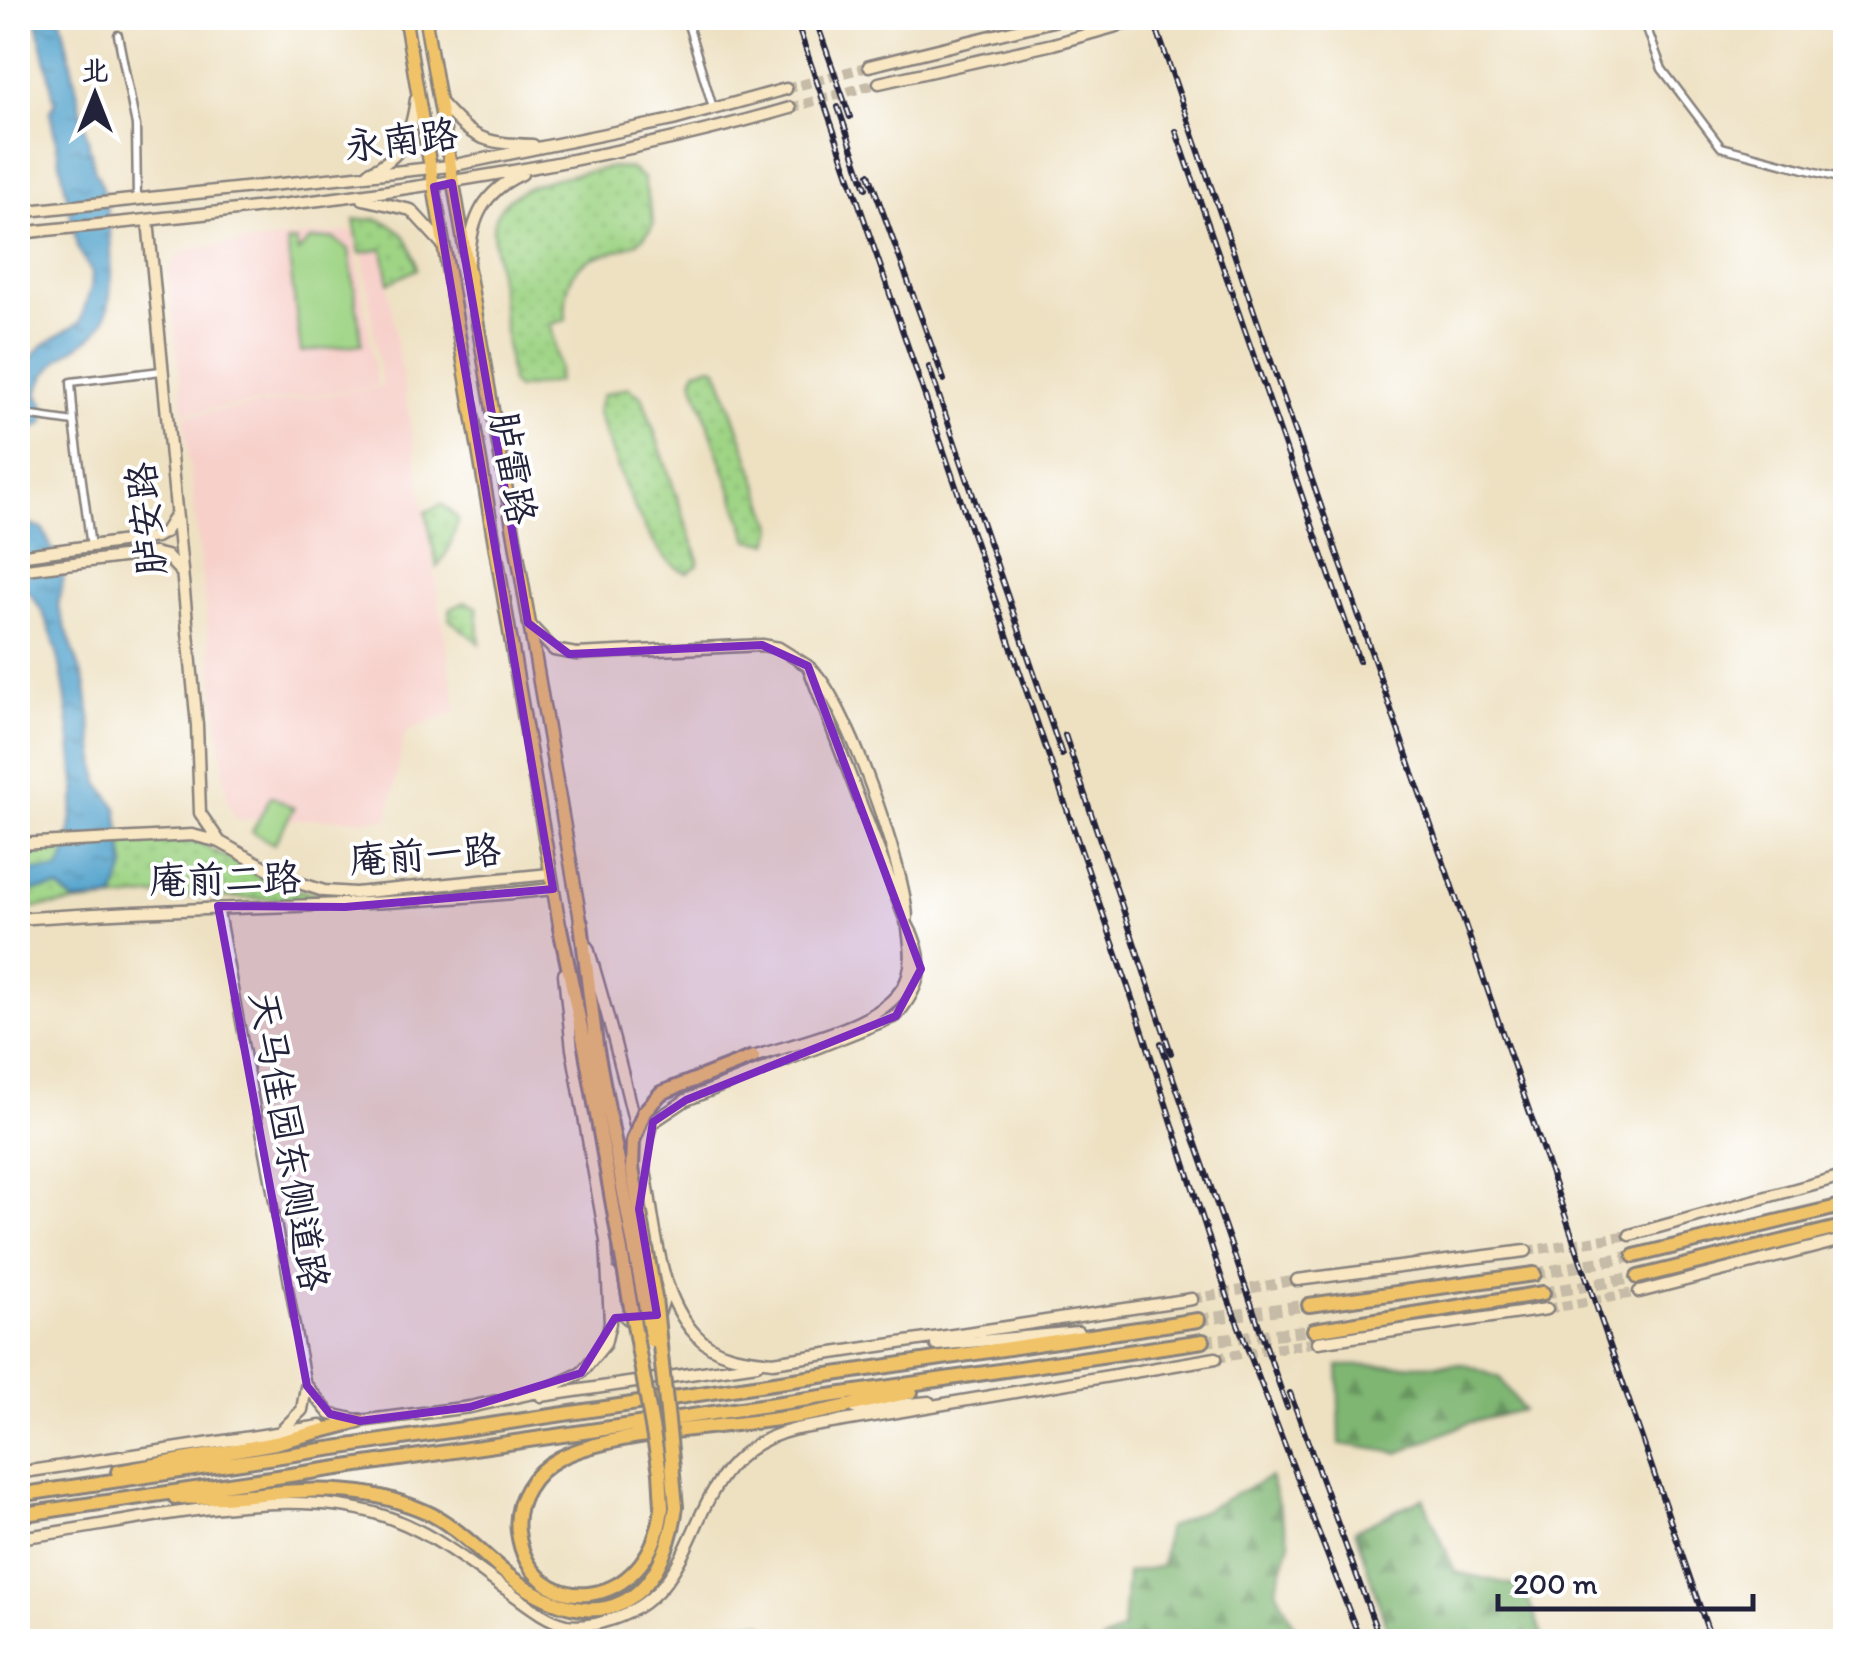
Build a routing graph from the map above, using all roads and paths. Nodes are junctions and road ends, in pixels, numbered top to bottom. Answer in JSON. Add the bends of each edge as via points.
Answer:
{"nodes":[{"id":1,"x":405,"y":18,"type":"edge"},
{"id":2,"x":425,"y":18,"type":"edge"},
{"id":3,"x":686,"y":18,"type":"edge"},
{"id":4,"x":1065,"y":18,"type":"edge"},
{"id":5,"x":1145,"y":18,"type":"edge"},
{"id":6,"x":1643,"y":18,"type":"edge"},
{"id":7,"x":118,"y":34,"type":"dead end"},
{"id":8,"x":870,"y":66,"type":"tunnel mouth"},
{"id":9,"x":879,"y":83,"type":"tunnel mouth"},
{"id":10,"x":418,"y":88,"type":"junction"},
{"id":11,"x":786,"y":89,"type":"tunnel mouth"},
{"id":12,"x":439,"y":100,"type":"junction"},
{"id":13,"x":790,"y":108,"type":"tunnel mouth"},
{"id":14,"x":713,"y":110,"type":"junction"},
{"id":15,"x":548,"y":146,"type":"junction"},
{"id":16,"x":18,"y":166,"type":"edge"},
{"id":17,"x":450,"y":166,"type":"junction"},
{"id":18,"x":431,"y":168,"type":"junction"},
{"id":19,"x":533,"y":168,"type":"junction"},
{"id":20,"x":359,"y":176,"type":"junction"},
{"id":21,"x":1846,"y":180,"type":"edge"},
{"id":22,"x":452,"y":183,"type":"junction"},
{"id":23,"x":434,"y":187,"type":"junction"},
{"id":24,"x":348,"y":197,"type":"junction"},
{"id":25,"x":137,"y":200,"type":"junction"},
{"id":26,"x":23,"y":212,"type":"edge"},
{"id":27,"x":148,"y":220,"type":"junction"},
{"id":28,"x":18,"y":232,"type":"edge"},
{"id":29,"x":445,"y":248,"type":"junction"},
{"id":30,"x":468,"y":280,"type":"junction"},
{"id":31,"x":162,"y":371,"type":"junction"},
{"id":32,"x":18,"y":414,"type":"edge"},
{"id":33,"x":74,"y":422,"type":"junction"},
{"id":34,"x":176,"y":515,"type":"junction"},
{"id":35,"x":91,"y":547,"type":"junction"},
{"id":36,"x":18,"y":556,"type":"edge"},
{"id":37,"x":18,"y":570,"type":"edge"},
{"id":38,"x":182,"y":574,"type":"junction"},
{"id":39,"x":528,"y":624,"type":"junction"},
{"id":40,"x":200,"y":813,"type":"junction"},
{"id":41,"x":176,"y":833,"type":"junction"},
{"id":42,"x":220,"y":842,"type":"junction"},
{"id":43,"x":18,"y":844,"type":"edge"},
{"id":44,"x":550,"y":874,"type":"junction"},
{"id":45,"x":553,"y":889,"type":"junction"},
{"id":46,"x":218,"y":906,"type":"junction"},
{"id":47,"x":18,"y":919,"type":"edge"},
{"id":48,"x":581,"y":924,"type":"junction"},
{"id":49,"x":907,"y":924,"type":"junction"},
{"id":50,"x":560,"y":928,"type":"junction"},
{"id":51,"x":591,"y":1046,"type":"junction"},
{"id":52,"x":753,"y":1057,"type":"joint"},
{"id":53,"x":644,"y":1159,"type":"junction"},
{"id":54,"x":1846,"y":1176,"type":"edge"},
{"id":55,"x":1846,"y":1206,"type":"edge"},
{"id":56,"x":1846,"y":1226,"type":"edge"},
{"id":57,"x":1630,"y":1235,"type":"tunnel mouth"},
{"id":58,"x":1846,"y":1239,"type":"edge"},
{"id":59,"x":606,"y":1242,"type":"junction"},
{"id":60,"x":1526,"y":1250,"type":"tunnel mouth"},
{"id":61,"x":1634,"y":1256,"type":"tunnel mouth"},
{"id":62,"x":1534,"y":1274,"type":"tunnel mouth"},
{"id":63,"x":1638,"y":1277,"type":"tunnel mouth"},
{"id":64,"x":1298,"y":1280,"type":"tunnel mouth"},
{"id":65,"x":668,"y":1285,"type":"junction"},
{"id":66,"x":1639,"y":1292,"type":"tunnel mouth"},
{"id":67,"x":1543,"y":1293,"type":"tunnel mouth"},
{"id":68,"x":1192,"y":1299,"type":"tunnel mouth"},
{"id":69,"x":1309,"y":1305,"type":"tunnel mouth"},
{"id":70,"x":1548,"y":1309,"type":"tunnel mouth"},
{"id":71,"x":1198,"y":1320,"type":"tunnel mouth"},
{"id":72,"x":1154,"y":1327,"type":"junction"},
{"id":73,"x":1316,"y":1336,"type":"joint"},
{"id":74,"x":1203,"y":1341,"type":"tunnel mouth"},
{"id":75,"x":885,"y":1347,"type":"junction"},
{"id":76,"x":1216,"y":1358,"type":"tunnel mouth"},
{"id":77,"x":773,"y":1362,"type":"junction"},
{"id":78,"x":976,"y":1374,"type":"junction"},
{"id":79,"x":306,"y":1386,"type":"junction"},
{"id":80,"x":1010,"y":1396,"type":"junction"},
{"id":81,"x":470,"y":1407,"type":"junction"},
{"id":82,"x":796,"y":1416,"type":"junction"},
{"id":83,"x":360,"y":1421,"type":"junction"},
{"id":84,"x":278,"y":1437,"type":"junction"},
{"id":85,"x":673,"y":1469,"type":"junction"},
{"id":86,"x":18,"y":1473,"type":"edge"},
{"id":87,"x":332,"y":1491,"type":"junction"},
{"id":88,"x":18,"y":1493,"type":"edge"},
{"id":89,"x":194,"y":1494,"type":"junction"},
{"id":90,"x":243,"y":1507,"type":"junction"},
{"id":91,"x":669,"y":1507,"type":"junction"},
{"id":92,"x":18,"y":1515,"type":"edge"},
{"id":93,"x":18,"y":1538,"type":"edge"}],
"edges":[{"from":1,"to":10,"type":"main road","name":"胪雷路"},
{"from":2,"to":12,"type":"main road","name":"胪雷路"},
{"from":3,"to":14,"type":"street"},
{"from":4,"to":8,"type":"main road"},
{"from":5,"to":9,"type":"main road"},
{"from":6,"to":21,"type":"street","via":[[1662,68],[1721,146]]},
{"from":7,"to":25,"type":"street","via":[[136,126]]},
{"from":10,"to":18,"type":"main road","name":"胪雷路"},
{"from":10,"to":20,"type":"main road","via":[[404,147]]},
{"from":11,"to":14,"type":"main road","name":"永南路"},
{"from":12,"to":15,"type":"main road","via":[[472,136]]},
{"from":12,"to":17,"type":"main road","name":"胪雷路"},
{"from":13,"to":19,"type":"main road","via":[[633,150]]},
{"from":14,"to":15,"type":"main road","name":"永南路"},
{"from":15,"to":17,"type":"main road","name":"永南路"},
{"from":16,"to":26,"type":"street"},
{"from":17,"to":18,"type":"main road","name":"永南路"},
{"from":17,"to":22,"type":"main road","name":"胪雷路"},
{"from":18,"to":20,"type":"main road","name":"永南路"},
{"from":18,"to":23,"type":"main road","name":"胪雷路"},
{"from":19,"to":22,"type":"main road"},
{"from":19,"to":30,"type":"main road","via":[[482,204],[470,236]]},
{"from":20,"to":25,"type":"main road","name":"永南路"},
{"from":22,"to":23,"type":"main road"},
{"from":22,"to":30,"type":"main road","name":"胪雷路"},
{"from":23,"to":24,"type":"main road"},
{"from":23,"to":29,"type":"main road","name":"胪雷路"},
{"from":24,"to":27,"type":"main road"},
{"from":24,"to":29,"type":"main road","via":[[411,210]]},
{"from":25,"to":26,"type":"main road","name":"永南路"},
{"from":27,"to":28,"type":"main road"},
{"from":27,"to":31,"type":"main road","name":"胪安路"},
{"from":29,"to":44,"type":"main road","name":"胪雷路"},
{"from":30,"to":39,"type":"main road","name":"胪雷路"},
{"from":31,"to":33,"type":"street","via":[[72,382]]},
{"from":31,"to":34,"type":"main road","name":"胪安路"},
{"from":32,"to":33,"type":"street"},
{"from":33,"to":35,"type":"street"},
{"from":34,"to":35,"type":"main road","via":[[156,537]]},
{"from":34,"to":38,"type":"main road","name":"胪安路"},
{"from":35,"to":36,"type":"main road"},
{"from":37,"to":38,"type":"main road","via":[[154,552]]},
{"from":38,"to":40,"type":"main road","name":"胪安路"},
{"from":39,"to":48,"type":"main road","name":"胪雷路"},
{"from":39,"to":49,"type":"main road","bridge":true,"via":[[554,650],[576,654],[762,645],[808,666]]},
{"from":40,"to":41,"type":"main road"},
{"from":40,"to":42,"type":"main road"},
{"from":41,"to":42,"type":"main road","name":"庵前一路"},
{"from":41,"to":43,"type":"main road","name":"庵前一路"},
{"from":42,"to":44,"type":"main road","name":"庵前一路","via":[[272,873],[324,891]]},
{"from":44,"to":45,"type":"main road","name":"胪雷路"},
{"from":45,"to":46,"type":"main road","name":"庵前二路","via":[[345,907]]},
{"from":45,"to":50,"type":"main road","name":"胪雷路"},
{"from":46,"to":47,"type":"main road","name":"庵前二路"},
{"from":46,"to":79,"type":"street","name":"天马佳园东侧道路"},
{"from":48,"to":51,"type":"highway"},
{"from":48,"to":53,"type":"main road"},
{"from":49,"to":52,"type":"main road","via":[[910,971],[890,1004],[870,1018]]},
{"from":49,"to":53,"type":"main road","via":[[921,969],[916,990],[896,1016],[671,1108],[649,1130]]},
{"from":50,"to":51,"type":"highway"},
{"from":50,"to":59,"type":"main road","via":[[572,1049]]},
{"from":51,"to":85,"type":"highway","bridge":true,"via":[[630,1211]]},
{"from":51,"to":91,"type":"highway","bridge":true},
{"from":52,"to":85,"type":"highway","bridge":true,"via":[[661,1094],[634,1133],[632,1168],[655,1298]]},
{"from":53,"to":65,"type":"main road"},
{"from":54,"to":57,"type":"main road"},
{"from":55,"to":61,"type":"highway"},
{"from":56,"to":63,"type":"highway"},
{"from":58,"to":66,"type":"main road"},
{"from":59,"to":65,"type":"main road","via":[[618,1308],[628,1320],[658,1314]]},
{"from":59,"to":81,"type":"main road","via":[[610,1323],[594,1362],[558,1385]]},
{"from":60,"to":64,"type":"main road"},
{"from":62,"to":69,"type":"highway"},
{"from":65,"to":77,"type":"main road","via":[[688,1326],[708,1347]]},
{"from":67,"to":73,"type":"highway"},
{"from":68,"to":75,"type":"main road"},
{"from":70,"to":73,"type":"main road"},
{"from":71,"to":72,"type":"highway"},
{"from":72,"to":75,"type":"main road"},
{"from":72,"to":88,"type":"highway"},
{"from":74,"to":78,"type":"highway"},
{"from":75,"to":77,"type":"main road"},
{"from":76,"to":80,"type":"main road"},
{"from":77,"to":81,"type":"main road"},
{"from":78,"to":82,"type":"highway"},
{"from":78,"to":89,"type":"highway"},
{"from":79,"to":83,"type":"main road","via":[[330,1414]]},
{"from":79,"to":84,"type":"main road","via":[[302,1410]]},
{"from":80,"to":82,"type":"main road"},
{"from":80,"to":90,"type":"main road","via":[[796,1429],[753,1445],[713,1486],[682,1562],[658,1594],[601,1623],[566,1626],[421,1530],[375,1513],[323,1505]]},
{"from":81,"to":83,"type":"main road"},
{"from":82,"to":91,"type":"highway","via":[[609,1443],[560,1458],[526,1488],[518,1514],[520,1541],[550,1584],[606,1592],[631,1578],[648,1556]]},
{"from":83,"to":84,"type":"highway"},
{"from":84,"to":86,"type":"main road"},
{"from":84,"to":88,"type":"highway"},
{"from":85,"to":91,"type":"highway","bridge":true},
{"from":87,"to":89,"type":"highway"},
{"from":87,"to":90,"type":"main road"},
{"from":87,"to":91,"type":"highway","via":[[372,1495],[438,1518],[515,1581],[574,1608],[624,1603],[643,1589],[671,1546]]},
{"from":89,"to":92,"type":"highway"},
{"from":90,"to":93,"type":"main road"}]}
